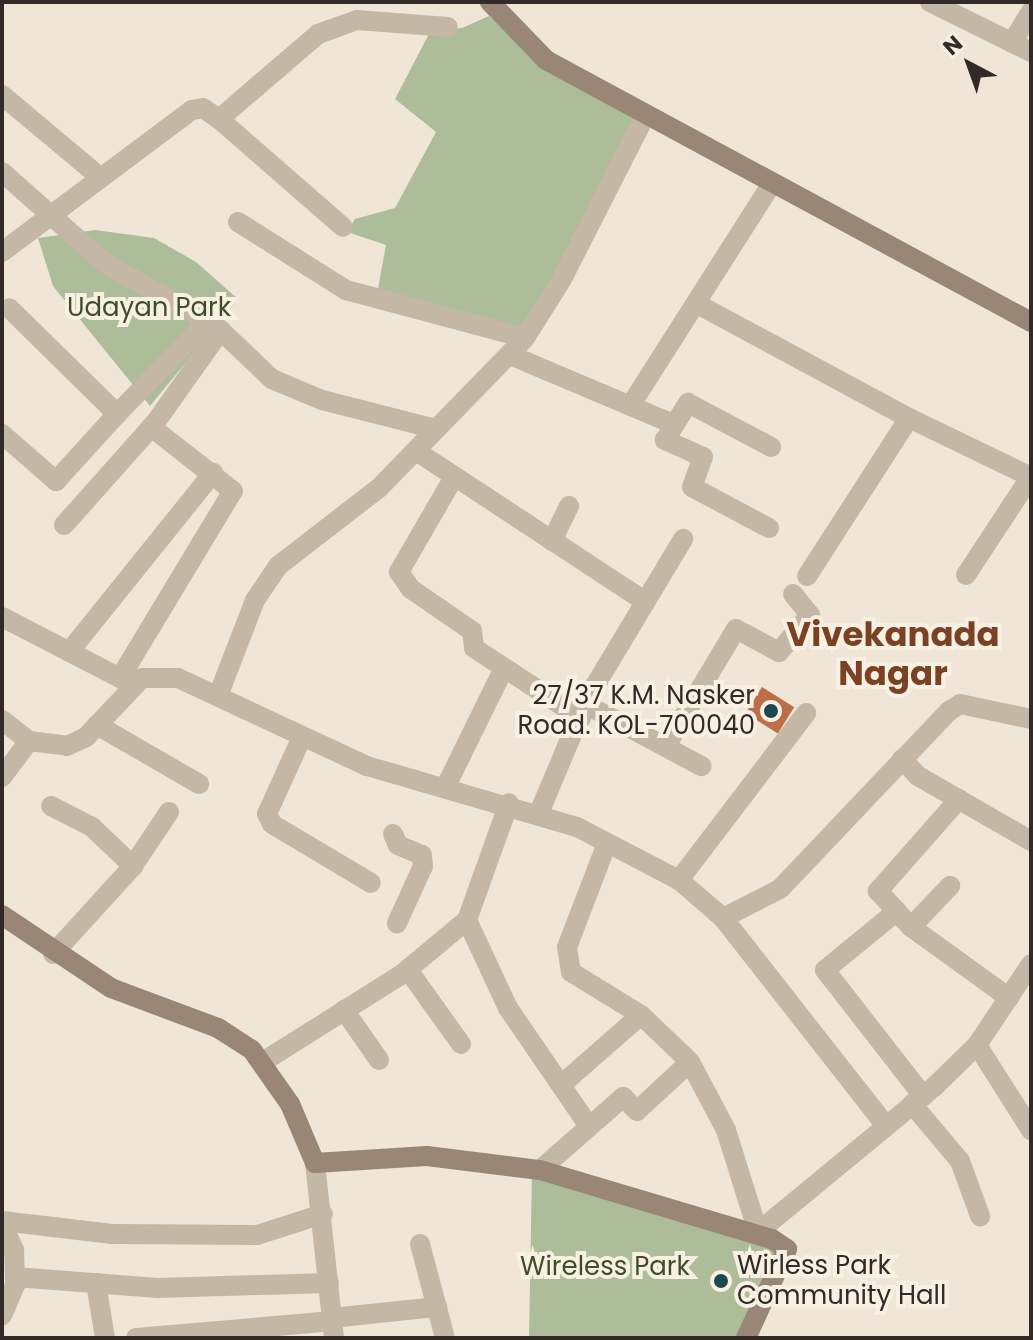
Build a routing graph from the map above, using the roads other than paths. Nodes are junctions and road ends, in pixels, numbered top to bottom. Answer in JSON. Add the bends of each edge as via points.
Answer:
{"nodes":[{"id":1,"x":490,"y":2,"type":"edge"},
{"id":2,"x":930,"y":2,"type":"edge"},
{"id":3,"x":1031,"y":11,"type":"edge"},
{"id":4,"x":448,"y":27,"type":"dead end"},
{"id":5,"x":1022,"y":47,"type":"edge"},
{"id":6,"x":2,"y":95,"type":"edge"},
{"id":7,"x":646,"y":114,"type":"junction"},
{"id":8,"x":219,"y":119,"type":"junction"},
{"id":9,"x":2,"y":172,"type":"edge"},
{"id":10,"x":101,"y":178,"type":"junction"},
{"id":11,"x":772,"y":183,"type":"junction"},
{"id":12,"x":51,"y":215,"type":"junction"},
{"id":13,"x":238,"y":222,"type":"dead end"},
{"id":14,"x":343,"y":227,"type":"dead end"},
{"id":15,"x":2,"y":252,"type":"edge"},
{"id":16,"x":699,"y":305,"type":"junction"},
{"id":17,"x":9,"y":308,"type":"dead end"},
{"id":18,"x":1031,"y":322,"type":"edge"},
{"id":19,"x":214,"y":326,"type":"junction"},
{"id":20,"x":525,"y":338,"type":"junction"},
{"id":21,"x":510,"y":355,"type":"junction"},
{"id":22,"x":632,"y":403,"type":"junction"},
{"id":23,"x":117,"y":414,"type":"junction"},
{"id":24,"x":909,"y":418,"type":"junction"},
{"id":25,"x":671,"y":423,"type":"junction"},
{"id":26,"x":151,"y":427,"type":"junction"},
{"id":27,"x":436,"y":429,"type":"junction"},
{"id":28,"x":2,"y":434,"type":"edge"},
{"id":29,"x":771,"y":447,"type":"dead end"},
{"id":30,"x":416,"y":451,"type":"junction"},
{"id":31,"x":213,"y":473,"type":"junction"},
{"id":32,"x":454,"y":477,"type":"junction"},
{"id":33,"x":1031,"y":477,"type":"edge"},
{"id":34,"x":569,"y":506,"type":"dead end"},
{"id":35,"x":64,"y":525,"type":"dead end"},
{"id":36,"x":769,"y":528,"type":"dead end"},
{"id":37,"x":683,"y":539,"type":"dead end"},
{"id":38,"x":552,"y":541,"type":"junction"},
{"id":39,"x":966,"y":575,"type":"dead end"},
{"id":40,"x":807,"y":576,"type":"dead end"},
{"id":41,"x":793,"y":594,"type":"dead end"},
{"id":42,"x":644,"y":601,"type":"junction"},
{"id":43,"x":2,"y":617,"type":"edge"},
{"id":44,"x":69,"y":652,"type":"junction"},
{"id":45,"x":503,"y":670,"type":"junction"},
{"id":46,"x":126,"y":681,"type":"junction"},
{"id":47,"x":218,"y":696,"type":"junction"},
{"id":48,"x":583,"y":711,"type":"junction"},
{"id":49,"x":806,"y":713,"type":"dead end"},
{"id":50,"x":1031,"y":719,"type":"edge"},
{"id":51,"x":2,"y":720,"type":"edge"},
{"id":52,"x":97,"y":725,"type":"junction"},
{"id":53,"x":301,"y":739,"type":"junction"},
{"id":54,"x":29,"y":741,"type":"junction"},
{"id":55,"x":666,"y":746,"type":"junction"},
{"id":56,"x":902,"y":759,"type":"junction"},
{"id":57,"x":701,"y":766,"type":"dead end"},
{"id":58,"x":2,"y":777,"type":"edge"},
{"id":59,"x":199,"y":784,"type":"dead end"},
{"id":60,"x":446,"y":786,"type":"junction"},
{"id":61,"x":959,"y":799,"type":"junction"},
{"id":62,"x":509,"y":803,"type":"junction"},
{"id":63,"x":51,"y":806,"type":"dead end"},
{"id":64,"x":169,"y":812,"type":"dead end"},
{"id":65,"x":539,"y":813,"type":"junction"},
{"id":66,"x":393,"y":834,"type":"dead end"},
{"id":67,"x":1031,"y":841,"type":"edge"},
{"id":68,"x":607,"y":843,"type":"junction"},
{"id":69,"x":133,"y":866,"type":"junction"},
{"id":70,"x":679,"y":880,"type":"junction"},
{"id":71,"x":371,"y":883,"type":"dead end"},
{"id":72,"x":950,"y":886,"type":"dead end"},
{"id":73,"x":897,"y":911,"type":"junction"},
{"id":74,"x":2,"y":915,"type":"edge"},
{"id":75,"x":723,"y":918,"type":"junction"},
{"id":76,"x":467,"y":920,"type":"junction"},
{"id":77,"x":397,"y":923,"type":"dead end"},
{"id":78,"x":911,"y":927,"type":"junction"},
{"id":79,"x":53,"y":954,"type":"junction"},
{"id":80,"x":1031,"y":964,"type":"edge"},
{"id":81,"x":408,"y":970,"type":"junction"},
{"id":82,"x":1019,"y":991,"type":"edge"},
{"id":83,"x":344,"y":1010,"type":"junction"},
{"id":84,"x":641,"y":1015,"type":"junction"},
{"id":85,"x":461,"y":1044,"type":"dead end"},
{"id":86,"x":977,"y":1045,"type":"junction"},
{"id":87,"x":379,"y":1060,"type":"dead end"},
{"id":88,"x":690,"y":1062,"type":"junction"},
{"id":89,"x":261,"y":1063,"type":"junction"},
{"id":90,"x":561,"y":1085,"type":"junction"},
{"id":91,"x":918,"y":1100,"type":"junction"},
{"id":92,"x":588,"y":1125,"type":"junction"},
{"id":93,"x":886,"y":1126,"type":"junction"},
{"id":94,"x":1031,"y":1130,"type":"edge"},
{"id":95,"x":315,"y":1163,"type":"junction"},
{"id":96,"x":540,"y":1170,"type":"junction"},
{"id":97,"x":323,"y":1214,"type":"junction"},
{"id":98,"x":980,"y":1216,"type":"dead end"},
{"id":99,"x":2,"y":1222,"type":"edge"},
{"id":100,"x":758,"y":1232,"type":"junction"},
{"id":101,"x":420,"y":1244,"type":"dead end"},
{"id":102,"x":8,"y":1255,"type":"edge"},
{"id":103,"x":15,"y":1277,"type":"junction"},
{"id":104,"x":96,"y":1283,"type":"junction"},
{"id":105,"x":329,"y":1283,"type":"junction"},
{"id":106,"x":437,"y":1307,"type":"junction"},
{"id":107,"x":2,"y":1315,"type":"edge"},
{"id":108,"x":333,"y":1326,"type":"edge"},
{"id":109,"x":105,"y":1338,"type":"edge"},
{"id":110,"x":136,"y":1338,"type":"edge"},
{"id":111,"x":445,"y":1338,"type":"edge"},
{"id":112,"x":746,"y":1338,"type":"edge"}],
"edges":[{"from":1,"to":7,"type":"street","via":[[546,60]]},
{"from":2,"to":5,"type":"street"},
{"from":3,"to":5,"type":"street"},
{"from":4,"to":8,"type":"street","via":[[357,20],[339,25],[318,34]]},
{"from":6,"to":10,"type":"street"},
{"from":7,"to":11,"type":"street"},
{"from":7,"to":20,"type":"street","via":[[562,279]]},
{"from":8,"to":10,"type":"street","via":[[203,108],[192,110]]},
{"from":8,"to":14,"type":"street"},
{"from":9,"to":12,"type":"street"},
{"from":10,"to":12,"type":"street"},
{"from":11,"to":16,"type":"street"},
{"from":11,"to":18,"type":"street"},
{"from":12,"to":15,"type":"street"},
{"from":12,"to":19,"type":"street","via":[[106,264]]},
{"from":13,"to":20,"type":"street","via":[[346,290]]},
{"from":16,"to":22,"type":"street"},
{"from":16,"to":24,"type":"street"},
{"from":17,"to":23,"type":"street"},
{"from":19,"to":23,"type":"street"},
{"from":19,"to":26,"type":"street"},
{"from":19,"to":27,"type":"street","via":[[272,379],[322,400]]},
{"from":20,"to":21,"type":"street"},
{"from":21,"to":22,"type":"street"},
{"from":21,"to":27,"type":"street"},
{"from":22,"to":25,"type":"street"},
{"from":23,"to":28,"type":"street","via":[[56,481]]},
{"from":24,"to":33,"type":"street"},
{"from":24,"to":40,"type":"street"},
{"from":25,"to":29,"type":"street","via":[[688,403]]},
{"from":25,"to":36,"type":"street","via":[[665,440],[703,457],[692,487]]},
{"from":26,"to":31,"type":"street"},
{"from":26,"to":35,"type":"street"},
{"from":27,"to":30,"type":"street"},
{"from":30,"to":32,"type":"street"},
{"from":30,"to":47,"type":"street","via":[[347,515],[278,566],[255,600]]},
{"from":31,"to":44,"type":"street"},
{"from":31,"to":46,"type":"street","via":[[233,491]]},
{"from":32,"to":38,"type":"street"},
{"from":32,"to":45,"type":"street","via":[[399,572],[411,589],[472,631],[474,648]]},
{"from":33,"to":39,"type":"street"},
{"from":34,"to":38,"type":"street"},
{"from":37,"to":42,"type":"street"},
{"from":38,"to":42,"type":"street"},
{"from":41,"to":55,"type":"street","via":[[810,615],[795,633],[779,652],[736,629]]},
{"from":42,"to":48,"type":"street"},
{"from":43,"to":44,"type":"street"},
{"from":44,"to":46,"type":"street"},
{"from":45,"to":48,"type":"street"},
{"from":45,"to":60,"type":"street"},
{"from":46,"to":47,"type":"street","via":[[178,678]]},
{"from":46,"to":52,"type":"street"},
{"from":47,"to":53,"type":"street"},
{"from":48,"to":55,"type":"street"},
{"from":48,"to":65,"type":"street"},
{"from":49,"to":70,"type":"street"},
{"from":50,"to":56,"type":"street","via":[[960,704]]},
{"from":51,"to":54,"type":"street"},
{"from":52,"to":54,"type":"street","via":[[67,746]]},
{"from":52,"to":59,"type":"street"},
{"from":53,"to":60,"type":"street","via":[[367,766]]},
{"from":53,"to":71,"type":"street","via":[[267,814],[282,833]]},
{"from":54,"to":58,"type":"street"},
{"from":55,"to":57,"type":"street"},
{"from":56,"to":61,"type":"street"},
{"from":56,"to":75,"type":"street","via":[[780,889]]},
{"from":60,"to":62,"type":"street"},
{"from":61,"to":67,"type":"street"},
{"from":61,"to":73,"type":"street","via":[[878,891]]},
{"from":62,"to":65,"type":"street"},
{"from":62,"to":76,"type":"street"},
{"from":63,"to":69,"type":"street","via":[[92,827]]},
{"from":64,"to":69,"type":"street"},
{"from":65,"to":68,"type":"street"},
{"from":66,"to":77,"type":"street","via":[[398,845],[422,855],[423,866]]},
{"from":68,"to":70,"type":"street"},
{"from":68,"to":84,"type":"street","via":[[567,947],[571,972]]},
{"from":69,"to":79,"type":"street"},
{"from":70,"to":75,"type":"street"},
{"from":72,"to":78,"type":"street"},
{"from":73,"to":78,"type":"street"},
{"from":73,"to":91,"type":"street","via":[[825,970]]},
{"from":74,"to":79,"type":"street"},
{"from":75,"to":93,"type":"street"},
{"from":76,"to":81,"type":"street"},
{"from":76,"to":90,"type":"street","via":[[508,1008]]},
{"from":78,"to":82,"type":"street"},
{"from":79,"to":89,"type":"street","via":[[111,988],[218,1028]]},
{"from":80,"to":82,"type":"street"},
{"from":81,"to":83,"type":"street"},
{"from":81,"to":85,"type":"street"},
{"from":82,"to":86,"type":"street"},
{"from":83,"to":87,"type":"street"},
{"from":83,"to":89,"type":"street"},
{"from":84,"to":88,"type":"street"},
{"from":84,"to":90,"type":"street"},
{"from":86,"to":91,"type":"street"},
{"from":86,"to":94,"type":"street"},
{"from":88,"to":92,"type":"street","via":[[637,1111],[623,1097]]},
{"from":88,"to":100,"type":"street","via":[[726,1130]]},
{"from":89,"to":95,"type":"street","via":[[290,1104]]},
{"from":90,"to":92,"type":"street"},
{"from":91,"to":93,"type":"street"},
{"from":91,"to":98,"type":"street","via":[[960,1161]]},
{"from":92,"to":96,"type":"street"},
{"from":93,"to":100,"type":"street"},
{"from":95,"to":96,"type":"street","via":[[427,1156]]},
{"from":95,"to":97,"type":"street"},
{"from":96,"to":100,"type":"street"},
{"from":97,"to":99,"type":"street","via":[[257,1235],[112,1234]]},
{"from":97,"to":105,"type":"street"},
{"from":99,"to":102,"type":"street"},
{"from":100,"to":112,"type":"street","via":[[787,1249]]},
{"from":101,"to":106,"type":"street"},
{"from":102,"to":103,"type":"street"},
{"from":103,"to":104,"type":"street"},
{"from":103,"to":107,"type":"street"},
{"from":104,"to":105,"type":"street","via":[[158,1288]]},
{"from":104,"to":109,"type":"street"},
{"from":105,"to":108,"type":"street"},
{"from":106,"to":108,"type":"street"},
{"from":106,"to":111,"type":"street"},
{"from":108,"to":110,"type":"street"}]}
